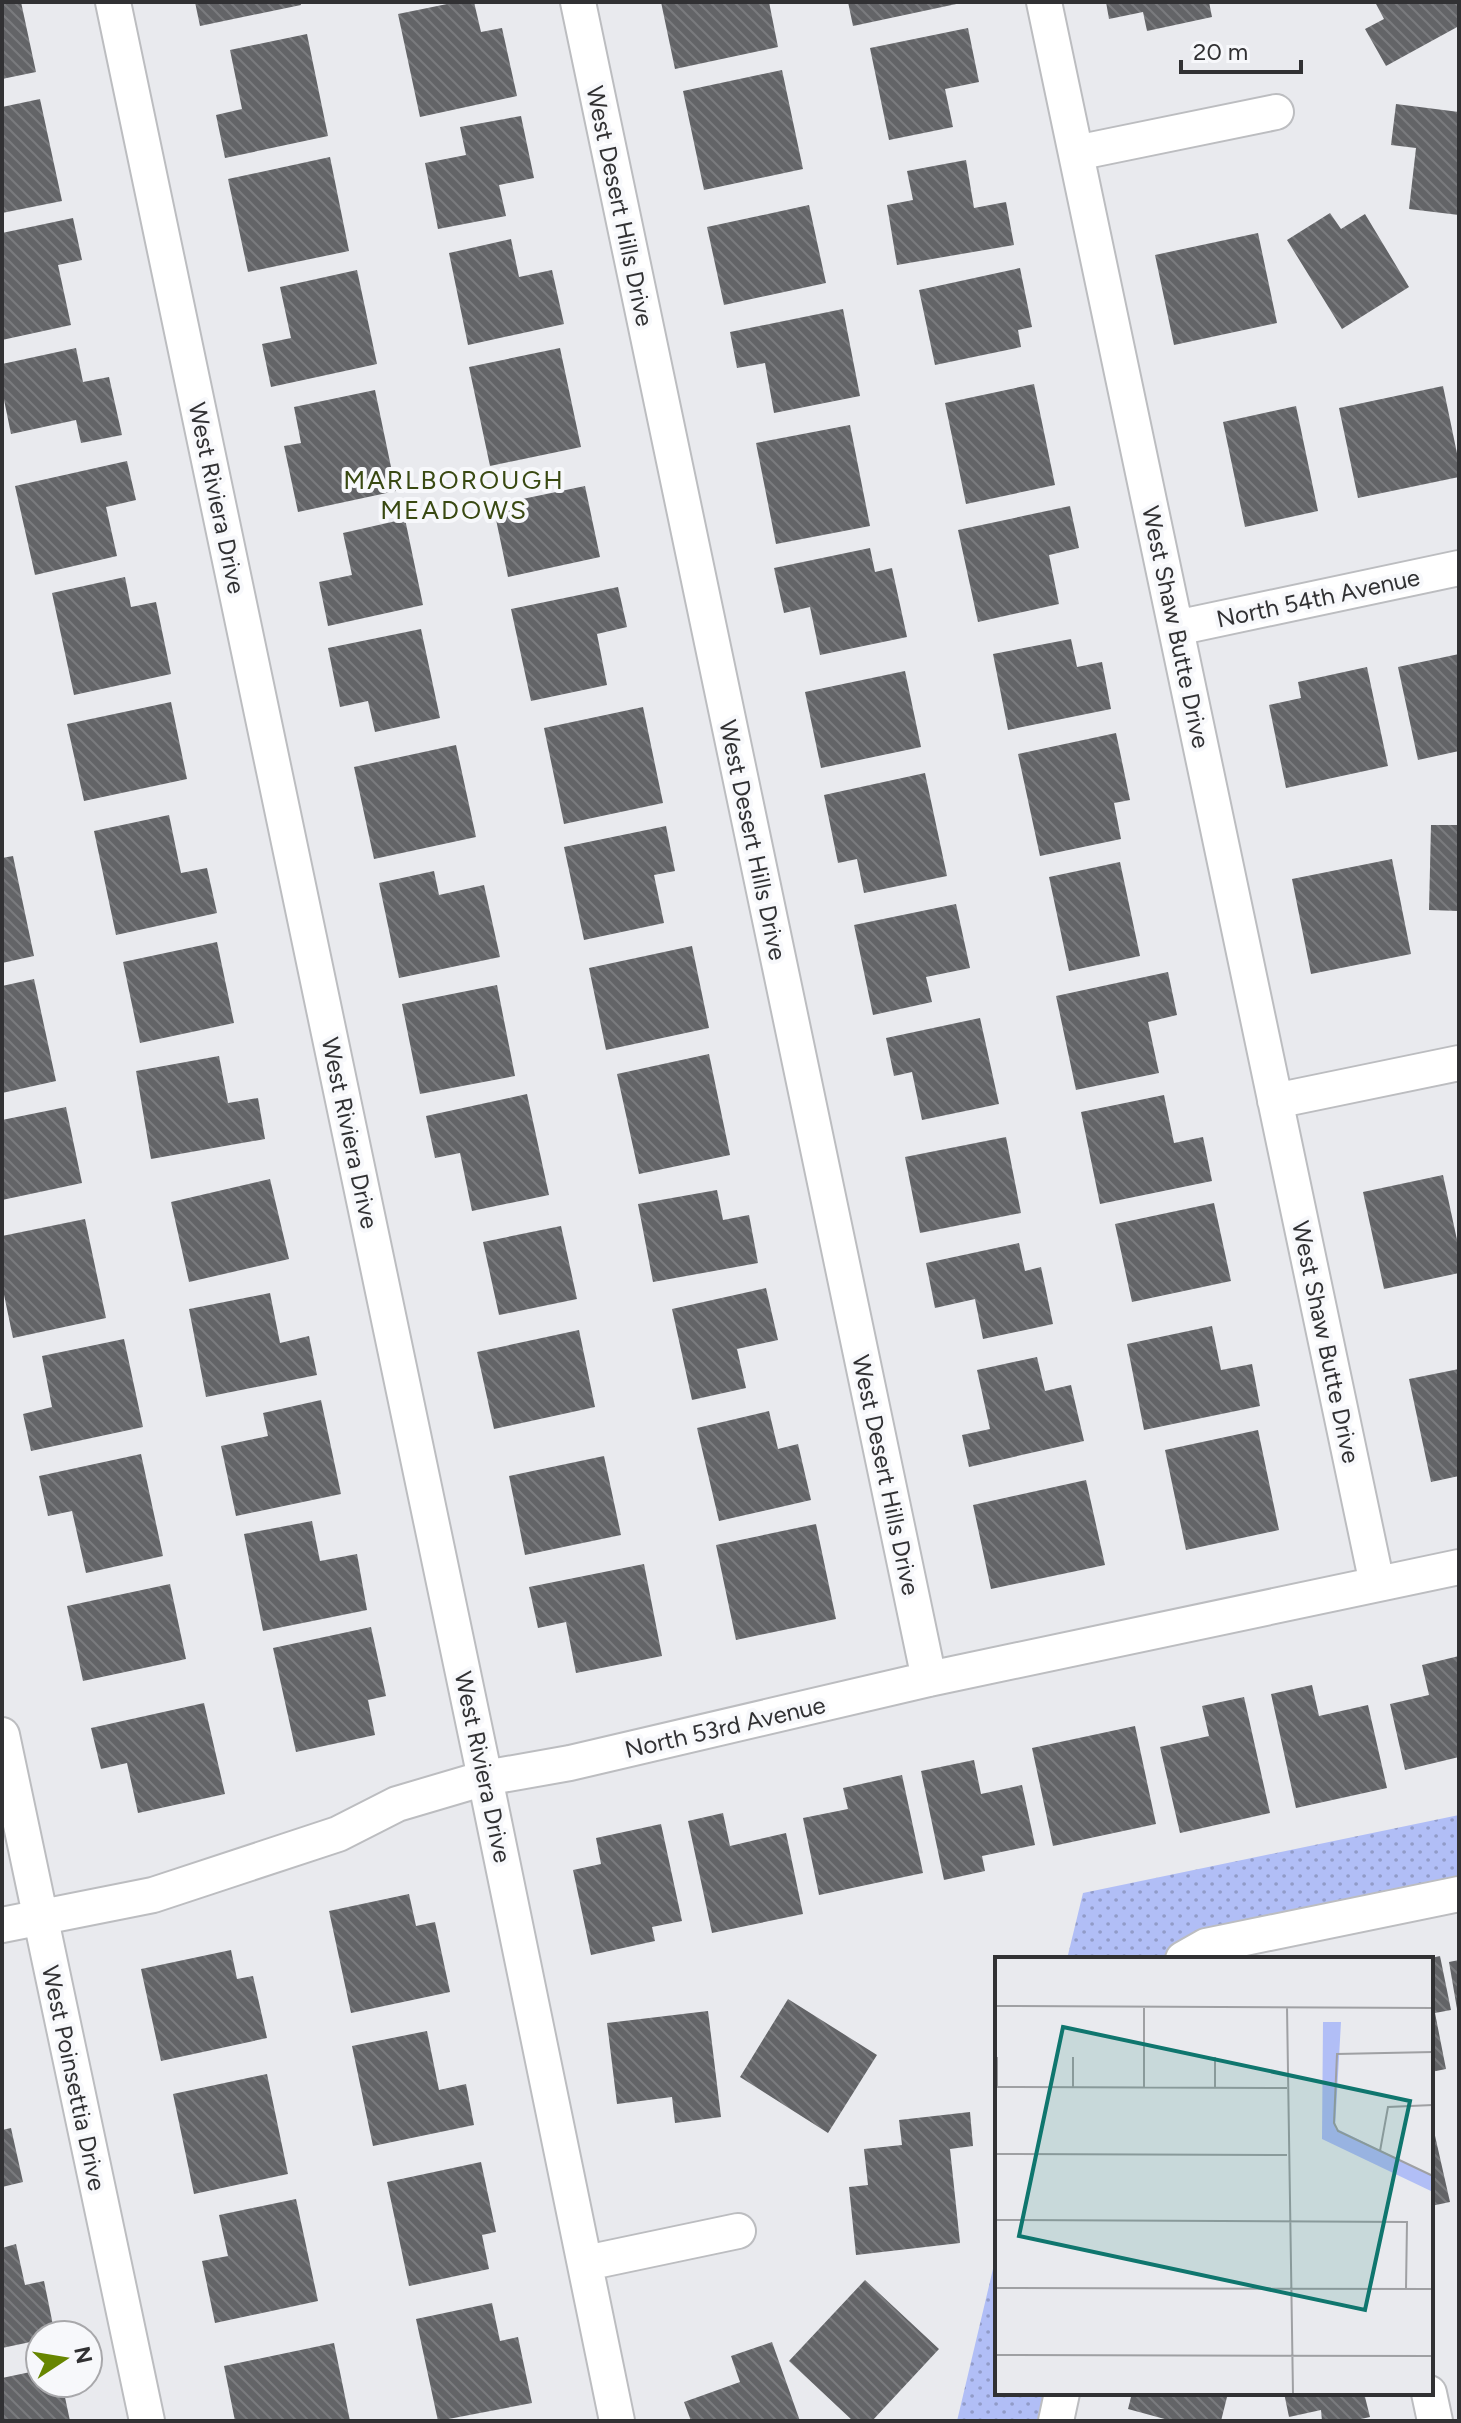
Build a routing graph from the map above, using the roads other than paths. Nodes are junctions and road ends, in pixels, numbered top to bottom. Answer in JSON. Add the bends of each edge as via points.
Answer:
{"nodes":[{"id":1,"x":113,"y":2,"type":"edge"},
{"id":2,"x":578,"y":2,"type":"edge"},
{"id":3,"x":1044,"y":2,"type":"edge"},
{"id":4,"x":1276,"y":112,"type":"dead end"},
{"id":5,"x":1076,"y":153,"type":"junction"},
{"id":6,"x":1459,"y":568,"type":"edge"},
{"id":7,"x":1176,"y":628,"type":"junction"},
{"id":8,"x":1459,"y":1063,"type":"edge"},
{"id":9,"x":1275,"y":1101,"type":"junction"},
{"id":10,"x":1459,"y":1567,"type":"edge"},
{"id":11,"x":1377,"y":1584,"type":"junction"},
{"id":12,"x":929,"y":1679,"type":"junction"},
{"id":13,"x":2,"y":1735,"type":"edge"},
{"id":14,"x":485,"y":1778,"type":"junction"},
{"id":15,"x":1459,"y":1894,"type":"edge"},
{"id":16,"x":40,"y":1917,"type":"junction"},
{"id":17,"x":2,"y":1925,"type":"edge"},
{"id":18,"x":1187,"y":1957,"type":"edge"},
{"id":19,"x":738,"y":2231,"type":"dead end"},
{"id":20,"x":586,"y":2263,"type":"junction"},
{"id":21,"x":1062,"y":2395,"type":"edge"},
{"id":22,"x":1429,"y":2395,"type":"edge"},
{"id":23,"x":147,"y":2421,"type":"edge"},
{"id":24,"x":617,"y":2421,"type":"edge"},
{"id":25,"x":1056,"y":2421,"type":"edge"},
{"id":26,"x":1435,"y":2421,"type":"edge"}],
"edges":[{"from":1,"to":14,"type":"street","name":"West Riviera Drive"},
{"from":2,"to":12,"type":"street","name":"West Desert Hills Drive"},
{"from":3,"to":5,"type":"street","name":"West Shaw Butte Drive"},
{"from":4,"to":5,"type":"street"},
{"from":5,"to":7,"type":"street","name":"West Shaw Butte Drive"},
{"from":6,"to":7,"type":"street","name":"North 54th Avenue"},
{"from":7,"to":9,"type":"street","name":"West Shaw Butte Drive"},
{"from":8,"to":9,"type":"street"},
{"from":9,"to":11,"type":"street","name":"West Shaw Butte Drive"},
{"from":10,"to":11,"type":"street","name":"North 53rd Avenue"},
{"from":11,"to":12,"type":"street","name":"North 53rd Avenue"},
{"from":12,"to":14,"type":"street","name":"North 53rd Avenue"},
{"from":13,"to":16,"type":"street","name":"West Poinsettia Drive"},
{"from":14,"to":16,"type":"street","name":"North 53rd Avenue","via":[[397,1804],[338,1834],[153,1895]]},
{"from":14,"to":20,"type":"street","name":"West Riviera Drive"},
{"from":15,"to":18,"type":"street","via":[[1206,1946]]},
{"from":16,"to":17,"type":"street","name":"North 53rd Avenue"},
{"from":16,"to":23,"type":"street","name":"West Poinsettia Drive"},
{"from":19,"to":20,"type":"street"},
{"from":20,"to":24,"type":"street","name":"West Riviera Drive"},
{"from":21,"to":25,"type":"street"},
{"from":22,"to":26,"type":"street"}]}
